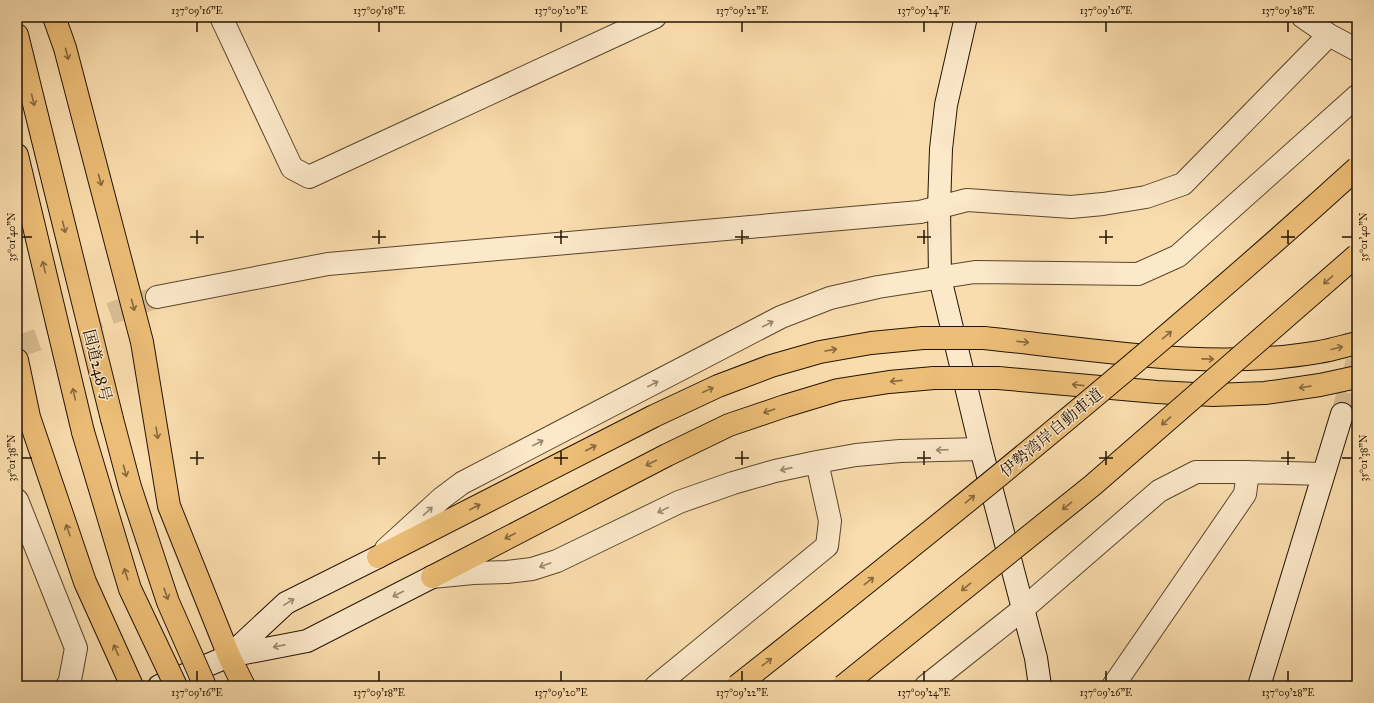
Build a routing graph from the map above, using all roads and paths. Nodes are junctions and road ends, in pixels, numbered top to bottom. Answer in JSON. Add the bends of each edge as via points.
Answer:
{"nodes":[{"id":1,"x":54,"y":17,"type":"edge"},
{"id":2,"x":221,"y":17,"type":"edge"},
{"id":3,"x":655,"y":17,"type":"edge"},
{"id":4,"x":966,"y":17,"type":"edge"},
{"id":5,"x":1304,"y":17,"type":"edge"},
{"id":6,"x":17,"y":35,"type":"edge"},
{"id":7,"x":1330,"y":35,"type":"junction"},
{"id":8,"x":1357,"y":50,"type":"edge"},
{"id":9,"x":1357,"y":96,"type":"edge"},
{"id":10,"x":17,"y":155,"type":"edge"},
{"id":11,"x":1357,"y":168,"type":"edge"},
{"id":12,"x":939,"y":207,"type":"junction"},
{"id":13,"x":1357,"y":255,"type":"edge"},
{"id":14,"x":940,"y":278,"type":"junction"},
{"id":15,"x":157,"y":297,"type":"tunnel mouth"},
{"id":16,"x":1357,"y":343,"type":"edge"},
{"id":17,"x":17,"y":360,"type":"edge"},
{"id":18,"x":1357,"y":377,"type":"edge"},
{"id":19,"x":1342,"y":414,"type":"tunnel mouth"},
{"id":20,"x":981,"y":448,"type":"junction"},
{"id":21,"x":817,"y":462,"type":"junction"},
{"id":22,"x":1248,"y":472,"type":"junction"},
{"id":23,"x":1323,"y":474,"type":"junction"},
{"id":24,"x":17,"y":500,"type":"edge"},
{"id":25,"x":378,"y":557,"type":"junction"},
{"id":26,"x":432,"y":576,"type":"junction"},
{"id":27,"x":1023,"y":609,"type":"junction"},
{"id":28,"x":229,"y":656,"type":"junction"},
{"id":29,"x":67,"y":686,"type":"edge"},
{"id":30,"x":132,"y":686,"type":"edge"},
{"id":31,"x":160,"y":686,"type":"edge"},
{"id":32,"x":176,"y":686,"type":"edge"},
{"id":33,"x":205,"y":686,"type":"edge"},
{"id":34,"x":244,"y":686,"type":"edge"},
{"id":35,"x":656,"y":686,"type":"edge"},
{"id":36,"x":737,"y":686,"type":"edge"},
{"id":37,"x":843,"y":686,"type":"edge"},
{"id":38,"x":926,"y":686,"type":"edge"},
{"id":39,"x":1040,"y":686,"type":"edge"},
{"id":40,"x":1113,"y":686,"type":"edge"},
{"id":41,"x":1259,"y":686,"type":"edge"}],
"edges":[{"from":1,"to":28,"type":"highway","one_way":true,"via":[[65,48],[142,342],[169,506]]},
{"from":2,"to":3,"type":"street","via":[[292,168],[309,177]]},
{"from":4,"to":12,"type":"street","via":[[946,105]]},
{"from":5,"to":7,"type":"street"},
{"from":6,"to":33,"type":"highway","name":"国道248号","one_way":true,"bridge":true,"via":[[130,487],[168,602]]},
{"from":7,"to":8,"type":"street"},
{"from":7,"to":12,"type":"street","via":[[1183,184],[1146,197],[1084,206],[967,200]]},
{"from":9,"to":14,"type":"street","via":[[1178,256],[1138,274],[975,272]]},
{"from":32,"to":10,"type":"highway","name":"国道248号","one_way":true,"bridge":true,"via":[[130,589],[83,432]]},
{"from":36,"to":11,"type":"highway","name":"伊勢湾岸自動車道","one_way":true,"bridge":true,"via":[[1045,438],[1284,235]]},
{"from":12,"to":14,"type":"street"},
{"from":12,"to":15,"type":"street","via":[[920,212],[328,264]]},
{"from":13,"to":37,"type":"highway","one_way":true,"bridge":true,"via":[[1093,485]]},
{"from":14,"to":20,"type":"street"},
{"from":25,"to":14,"type":"street","one_way":true,"via":[[462,483],[781,317],[830,298],[878,287]]},
{"from":25,"to":16,"type":"highway","one_way":true,"bridge":true,"via":[[718,386],[771,366],[820,352],[871,343],[923,338],[984,338],[1153,357],[1264,359],[1319,352]]},
{"from":30,"to":17,"type":"highway","one_way":true,"via":[[85,582],[29,417]]},
{"from":18,"to":26,"type":"highway","one_way":true,"bridge":true,"via":[[1265,393],[1213,395],[998,378],[934,378],[838,390],[729,425]]},
{"from":19,"to":23,"type":"street"},
{"from":20,"to":21,"type":"street","one_way":true,"via":[[900,451]]},
{"from":20,"to":27,"type":"street"},
{"from":21,"to":26,"type":"street","one_way":true,"via":[[740,481],[679,502],[557,561],[532,569]]},
{"from":21,"to":35,"type":"street","via":[[830,521],[827,546]]},
{"from":22,"to":23,"type":"street"},
{"from":22,"to":27,"type":"street","via":[[1196,472],[1159,491]]},
{"from":22,"to":40,"type":"street","via":[[1245,494]]},
{"from":23,"to":41,"type":"street"},
{"from":24,"to":29,"type":"street","via":[[76,648]]},
{"from":28,"to":25,"type":"street","one_way":true,"via":[[286,603]]},
{"from":26,"to":28,"type":"street","one_way":true,"via":[[307,641]]},
{"from":27,"to":38,"type":"street"},
{"from":27,"to":39,"type":"street","via":[[1036,658]]},
{"from":28,"to":31,"type":"street"},
{"from":28,"to":34,"type":"highway"}]}
